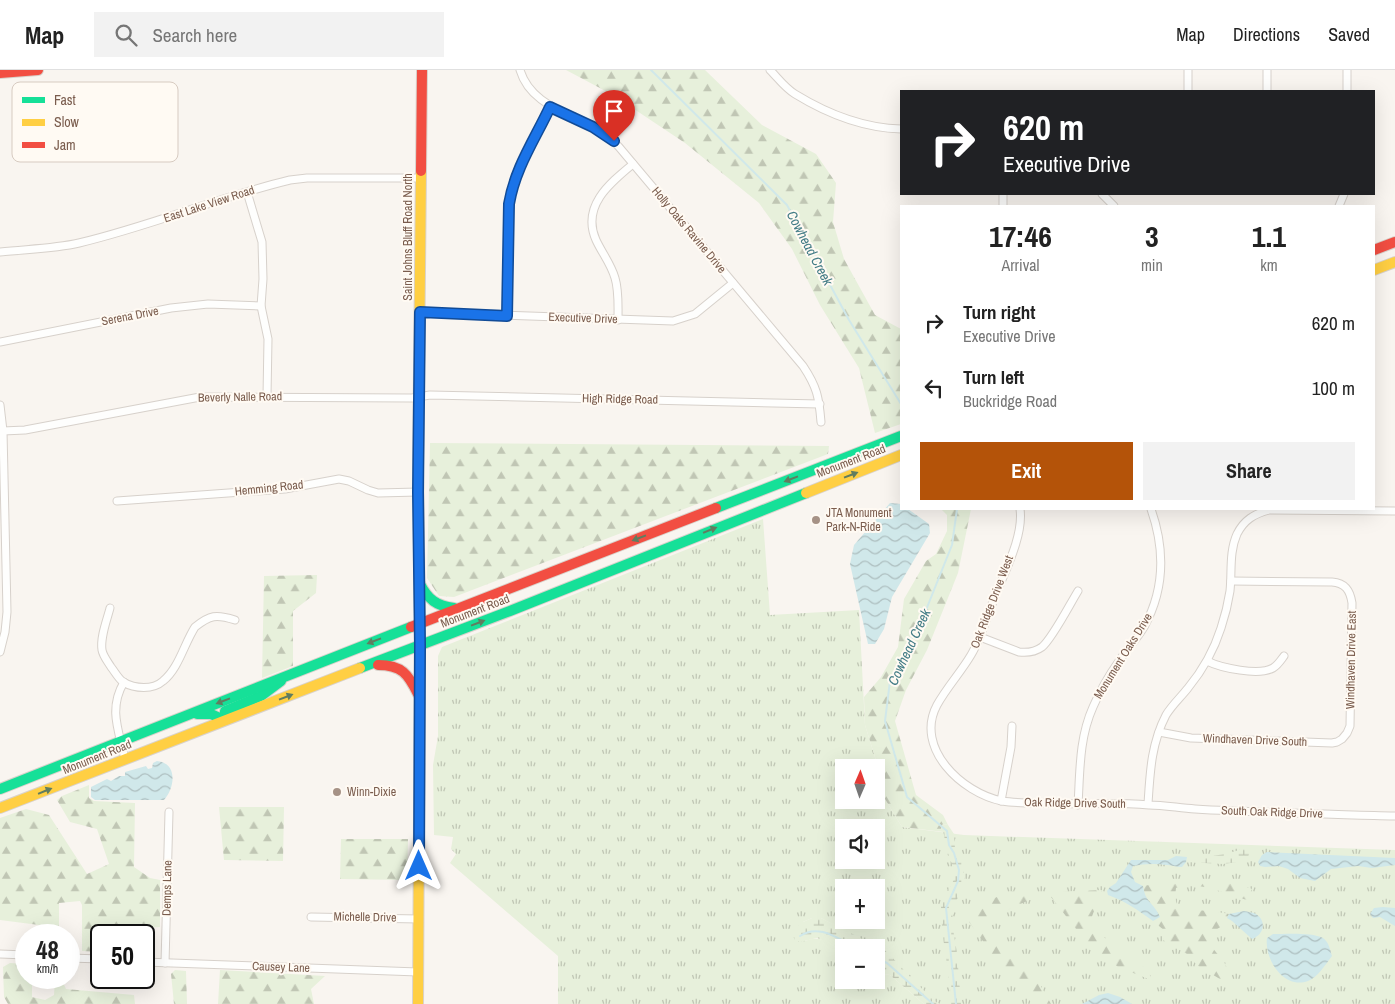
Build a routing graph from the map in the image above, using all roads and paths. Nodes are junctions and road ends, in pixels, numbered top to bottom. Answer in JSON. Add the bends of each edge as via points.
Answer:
{"nodes":[{"id":1,"x":38,"y":70,"type":"edge"},
{"id":2,"x":422,"y":70,"type":"edge"},
{"id":3,"x":520,"y":70,"type":"edge"},
{"id":4,"x":770,"y":70,"type":"edge"},
{"id":5,"x":1188,"y":70,"type":"edge"},
{"id":6,"x":1267,"y":70,"type":"edge"},
{"id":7,"x":1347,"y":70,"type":"edge"},
{"id":8,"x":0,"y":74,"type":"edge"},
{"id":9,"x":1188,"y":90,"type":"edge"},
{"id":10,"x":1267,"y":90,"type":"edge"},
{"id":11,"x":1347,"y":90,"type":"edge"},
{"id":12,"x":550,"y":107,"type":"junction"},
{"id":13,"x":900,"y":129,"type":"edge"},
{"id":14,"x":633,"y":164,"type":"junction"},
{"id":15,"x":421,"y":178,"type":"junction"},
{"id":16,"x":247,"y":192,"type":"junction"},
{"id":17,"x":1103,"y":195,"type":"edge"},
{"id":18,"x":1113,"y":205,"type":"edge"},
{"id":19,"x":1395,"y":242,"type":"edge"},
{"id":20,"x":1375,"y":250,"type":"edge"},
{"id":21,"x":0,"y":252,"type":"edge"},
{"id":22,"x":1395,"y":262,"type":"edge"},
{"id":23,"x":1375,"y":270,"type":"edge"},
{"id":24,"x":733,"y":282,"type":"junction"},
{"id":25,"x":262,"y":306,"type":"junction"},
{"id":26,"x":420,"y":312,"type":"junction"},
{"id":27,"x":507,"y":316,"type":"junction"},
{"id":28,"x":618,"y":320,"type":"junction"},
{"id":29,"x":0,"y":342,"type":"edge"},
{"id":30,"x":267,"y":396,"type":"junction"},
{"id":31,"x":420,"y":397,"type":"junction"},
{"id":32,"x":0,"y":404,"type":"edge"},
{"id":33,"x":820,"y":404,"type":"junction"},
{"id":34,"x":821,"y":422,"type":"dead end"},
{"id":35,"x":3,"y":431,"type":"junction"},
{"id":36,"x":900,"y":436,"type":"edge"},
{"id":37,"x":900,"y":455,"type":"edge"},
{"id":38,"x":418,"y":492,"type":"junction"},
{"id":39,"x":753,"y":494,"type":"junction"},
{"id":40,"x":117,"y":501,"type":"dead end"},
{"id":41,"x":1020,"y":510,"type":"edge"},
{"id":42,"x":1151,"y":510,"type":"edge"},
{"id":43,"x":759,"y":511,"type":"junction"},
{"id":44,"x":1395,"y":511,"type":"edge"},
{"id":45,"x":1231,"y":581,"type":"junction"},
{"id":46,"x":419,"y":583,"type":"junction"},
{"id":47,"x":1078,"y":591,"type":"dead end"},
{"id":48,"x":110,"y":608,"type":"dead end"},
{"id":49,"x":458,"y":608,"type":"junction"},
{"id":50,"x":4,"y":612,"type":"edge"},
{"id":51,"x":235,"y":620,"type":"dead end"},
{"id":52,"x":419,"y":623,"type":"junction"},
{"id":53,"x":980,"y":637,"type":"junction"},
{"id":54,"x":420,"y":645,"type":"junction"},
{"id":55,"x":0,"y":652,"type":"edge"},
{"id":56,"x":1284,"y":656,"type":"dead end"},
{"id":57,"x":1207,"y":661,"type":"junction"},
{"id":58,"x":367,"y":666,"type":"junction"},
{"id":59,"x":287,"y":675,"type":"junction"},
{"id":60,"x":124,"y":682,"type":"junction"},
{"id":61,"x":420,"y":699,"type":"junction"},
{"id":62,"x":186,"y":716,"type":"junction"},
{"id":63,"x":224,"y":720,"type":"junction"},
{"id":64,"x":1012,"y":726,"type":"dead end"},
{"id":65,"x":1160,"y":732,"type":"junction"},
{"id":66,"x":1347,"y":733,"type":"joint"},
{"id":67,"x":121,"y":741,"type":"junction"},
{"id":68,"x":125,"y":759,"type":"junction"},
{"id":69,"x":0,"y":789,"type":"edge"},
{"id":70,"x":1001,"y":801,"type":"junction"},
{"id":71,"x":1148,"y":804,"type":"junction"},
{"id":72,"x":1078,"y":805,"type":"junction"},
{"id":73,"x":0,"y":808,"type":"edge"},
{"id":74,"x":169,"y":812,"type":"dead end"},
{"id":75,"x":1395,"y":816,"type":"edge"},
{"id":76,"x":311,"y":916,"type":"dead end"},
{"id":77,"x":419,"y":919,"type":"junction"},
{"id":78,"x":0,"y":954,"type":"edge"},
{"id":79,"x":15,"y":955,"type":"edge"},
{"id":80,"x":155,"y":963,"type":"edge"},
{"id":81,"x":165,"y":963,"type":"junction"},
{"id":82,"x":418,"y":972,"type":"junction"},
{"id":83,"x":418,"y":1004,"type":"edge"}],
"edges":[{"from":1,"to":8,"type":"main road"},
{"from":2,"to":15,"type":"main road","name":"Saint Johns Bluff Road North"},
{"from":3,"to":12,"type":"street","name":"Holly Oaks Ravine Drive","via":[[533,94]]},
{"from":4,"to":13,"type":"street","via":[[794,94],[839,115],[856,122]]},
{"from":5,"to":9,"type":"street"},
{"from":6,"to":10,"type":"street"},
{"from":7,"to":11,"type":"street"},
{"from":12,"to":14,"type":"street","name":"Holly Oaks Ravine Drive","via":[[614,141]]},
{"from":12,"to":27,"type":"street","via":[[517,172],[511,191]]},
{"from":14,"to":24,"type":"street","name":"Holly Oaks Ravine Drive"},
{"from":14,"to":28,"type":"street","via":[[599,196],[592,224],[618,288]]},
{"from":15,"to":16,"type":"street","name":"East Lake View Road","via":[[307,178]]},
{"from":15,"to":26,"type":"main road","name":"Saint Johns Bluff Road North"},
{"from":16,"to":21,"type":"street","name":"East Lake View Road","via":[[144,226],[79,243]]},
{"from":16,"to":25,"type":"street","via":[[262,242]]},
{"from":17,"to":18,"type":"street"},
{"from":19,"to":20,"type":"main road"},
{"from":22,"to":23,"type":"main road"},
{"from":24,"to":28,"type":"street","name":"Executive Drive","via":[[695,314],[682,319]]},
{"from":24,"to":33,"type":"street","name":"Holly Oaks Ravine Drive","via":[[803,366],[817,391]]},
{"from":25,"to":29,"type":"street","name":"Serena Drive","via":[[208,304],[172,308]]},
{"from":25,"to":30,"type":"street","via":[[268,339]]},
{"from":26,"to":27,"type":"street","name":"Executive Drive"},
{"from":26,"to":31,"type":"main road","name":"Saint Johns Bluff Road North"},
{"from":27,"to":28,"type":"street","name":"Executive Drive"},
{"from":30,"to":31,"type":"street","name":"Beverly Nalle Road"},
{"from":30,"to":35,"type":"street","name":"Beverly Nalle Road","via":[[200,397],[25,430]]},
{"from":31,"to":33,"type":"street","name":"High Ridge Road"},
{"from":31,"to":38,"type":"main road","name":"Saint Johns Bluff Road North"},
{"from":32,"to":35,"type":"street"},
{"from":33,"to":34,"type":"street","name":"Holly Oaks Ravine Drive"},
{"from":35,"to":50,"type":"street"},
{"from":36,"to":39,"type":"main road","name":"Monument Road","one_way":true},
{"from":43,"to":37,"type":"main road","name":"Monument Road","one_way":true},
{"from":38,"to":40,"type":"street","name":"Hemming Road","via":[[378,493],[339,479],[286,489]]},
{"from":38,"to":46,"type":"main road","name":"Saint Johns Bluff Road North"},
{"from":39,"to":43,"type":"main road"},
{"from":39,"to":49,"type":"main road","name":"Monument Road","one_way":true},
{"from":41,"to":53,"type":"street","name":"Oak Ridge Drive West","via":[[1016,542]]},
{"from":42,"to":72,"type":"street","name":"Monument Oaks Drive","via":[[1159,535],[1162,563],[1157,596],[1144,627],[1104,684],[1092,710],[1081,753]]},
{"from":54,"to":43,"type":"main road","name":"Monument Road","one_way":true},
{"from":44,"to":45,"type":"street","via":[[1269,510],[1251,517],[1241,528],[1234,544]]},
{"from":45,"to":57,"type":"street","via":[[1228,604]]},
{"from":45,"to":66,"type":"street","name":"Windhaven Drive East","via":[[1332,582],[1339,583],[1351,594],[1350,722]]},
{"from":46,"to":49,"type":"main road","via":[[426,596],[436,604],[443,608]]},
{"from":46,"to":52,"type":"main road","name":"Saint Johns Bluff Road North"},
{"from":47,"to":53,"type":"street","via":[[1046,642],[1034,652],[1019,652]]},
{"from":48,"to":60,"type":"street","via":[[102,650]]},
{"from":49,"to":52,"type":"main road","name":"Monument Road"},
{"from":50,"to":55,"type":"street","via":[[5,632]]},
{"from":51,"to":60,"type":"street","via":[[211,616],[195,627],[162,682],[136,687]]},
{"from":52,"to":54,"type":"main road","name":"Saint Johns Bluff Road North"},
{"from":52,"to":59,"type":"main road","name":"Monument Road","one_way":true},
{"from":53,"to":70,"type":"street","name":"Oak Ridge Drive West","via":[[937,706],[932,738],[943,763],[979,792]]},
{"from":54,"to":58,"type":"main road","name":"Monument Road"},
{"from":54,"to":61,"type":"main road","name":"Saint Johns Bluff Road North"},
{"from":56,"to":57,"type":"street","via":[[1267,670],[1224,668]]},
{"from":57,"to":65,"type":"street","via":[[1166,715]]},
{"from":58,"to":61,"type":"main road","via":[[386,664],[401,668]]},
{"from":63,"to":58,"type":"main road","name":"Monument Road","one_way":true},
{"from":59,"to":62,"type":"main road","name":"Monument Road","one_way":true},
{"from":59,"to":63,"type":"main road","via":[[261,696],[225,711]]},
{"from":60,"to":67,"type":"street","via":[[114,710]]},
{"from":61,"to":77,"type":"main road","name":"Saint Johns Bluff Road North"},
{"from":62,"to":63,"type":"main road","via":[[212,714]]},
{"from":62,"to":67,"type":"main road","name":"Monument Road"},
{"from":63,"to":68,"type":"main road","name":"Monument Road"},
{"from":64,"to":70,"type":"street"},
{"from":65,"to":66,"type":"street","name":"Windhaven Drive South","via":[[1191,738],[1332,743]]},
{"from":65,"to":71,"type":"street","via":[[1150,764]]},
{"from":67,"to":68,"type":"street"},
{"from":67,"to":69,"type":"main road","name":"Monument Road"},
{"from":73,"to":68,"type":"main road","name":"Monument Road","one_way":true},
{"from":70,"to":72,"type":"street","name":"Oak Ridge Drive South"},
{"from":71,"to":72,"type":"street","name":"Oak Ridge Drive South"},
{"from":71,"to":75,"type":"street","name":"South Oak Ridge Drive","via":[[1194,809]]},
{"from":74,"to":81,"type":"street","name":"Demps Lane"},
{"from":76,"to":77,"type":"street","name":"Michelle Drive"},
{"from":77,"to":82,"type":"main road","name":"Saint Johns Bluff Road North"},
{"from":78,"to":79,"type":"street"},
{"from":80,"to":81,"type":"street","name":"Causey Lane"},
{"from":81,"to":82,"type":"street","name":"Causey Lane"},
{"from":82,"to":83,"type":"main road","name":"Saint Johns Bluff Road North"}]}
